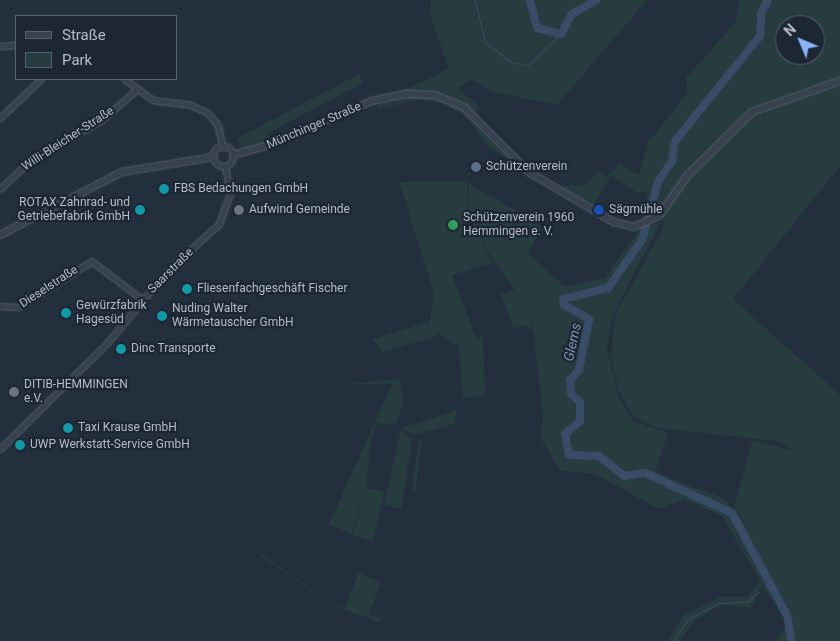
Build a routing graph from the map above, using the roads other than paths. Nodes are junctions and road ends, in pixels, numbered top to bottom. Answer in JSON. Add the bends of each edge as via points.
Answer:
{"nodes":[{"id":1,"x":15,"y":44,"type":"edge"},
{"id":2,"x":0,"y":46,"type":"edge"},
{"id":3,"x":40,"y":80,"type":"edge"},
{"id":4,"x":126,"y":80,"type":"edge"},
{"id":5,"x":840,"y":81,"type":"edge"},
{"id":6,"x":136,"y":90,"type":"junction"},
{"id":7,"x":0,"y":118,"type":"edge"},
{"id":8,"x":224,"y":147,"type":"junction"},
{"id":9,"x":234,"y":155,"type":"junction"},
{"id":10,"x":214,"y":158,"type":"junction"},
{"id":11,"x":225,"y":167,"type":"junction"},
{"id":12,"x":0,"y":189,"type":"edge"},
{"id":13,"x":0,"y":235,"type":"edge"},
{"id":14,"x":142,"y":300,"type":"junction"},
{"id":15,"x":0,"y":306,"type":"edge"},
{"id":16,"x":0,"y":449,"type":"edge"}],
"edges":[{"from":1,"to":2,"type":"street"},
{"from":3,"to":7,"type":"street"},
{"from":4,"to":6,"type":"street"},
{"from":5,"to":9,"type":"street","name":"Münchinger Straße","via":[[768,104],[742,120],[688,175],[656,219],[644,225],[620,225],[529,172],[465,108],[435,95],[406,94],[372,102],[269,145]]},
{"from":6,"to":8,"type":"street","via":[[158,102],[205,110],[218,126]]},
{"from":6,"to":12,"type":"street","name":"Willi-Bleicher-Straße","via":[[118,107],[19,171]]},
{"from":8,"to":9,"type":"street"},
{"from":8,"to":10,"type":"street"},
{"from":9,"to":11,"type":"street"},
{"from":10,"to":11,"type":"street"},
{"from":10,"to":13,"type":"street","via":[[122,172]]},
{"from":11,"to":14,"type":"street","name":"Saarstraße","via":[[230,194],[222,220]]},
{"from":14,"to":15,"type":"street","name":"Dieselstraße","via":[[92,261],[16,309]]},
{"from":14,"to":16,"type":"street","name":"Saarstraße","via":[[108,342]]}]}
